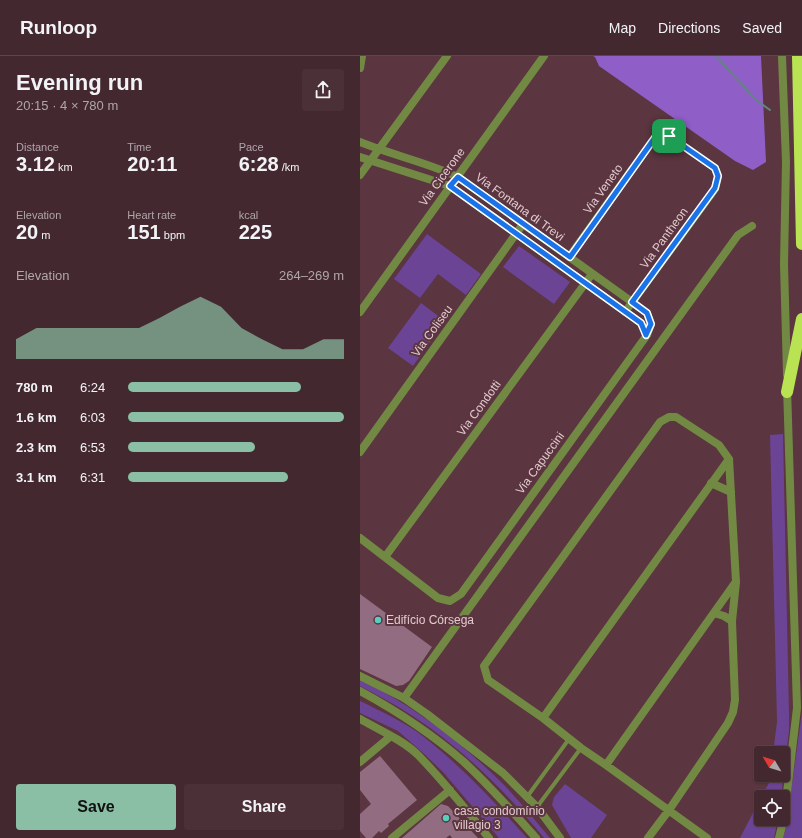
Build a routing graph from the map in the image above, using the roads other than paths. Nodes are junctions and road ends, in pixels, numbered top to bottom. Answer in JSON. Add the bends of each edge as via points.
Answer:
{"nodes":[{"id":1,"x":362,"y":56,"type":"edge"},
{"id":2,"x":447,"y":56,"type":"edge"},
{"id":3,"x":544,"y":56,"type":"edge"},
{"id":4,"x":782,"y":56,"type":"edge"},
{"id":5,"x":798,"y":56,"type":"edge"},
{"id":6,"x":360,"y":68,"type":"edge"},
{"id":7,"x":656,"y":136,"type":"joint"},
{"id":8,"x":360,"y":142,"type":"edge"},
{"id":9,"x":379,"y":150,"type":"junction"},
{"id":10,"x":360,"y":157,"type":"edge"},
{"id":11,"x":372,"y":160,"type":"junction"},
{"id":12,"x":361,"y":172,"type":"edge"},
{"id":13,"x":458,"y":177,"type":"junction"},
{"id":14,"x":450,"y":186,"type":"junction"},
{"id":15,"x":523,"y":224,"type":"junction"},
{"id":16,"x":752,"y":226,"type":"dead end"},
{"id":17,"x":516,"y":234,"type":"junction"},
{"id":18,"x":802,"y":244,"type":"edge"},
{"id":19,"x":570,"y":257,"type":"junction"},
{"id":20,"x":592,"y":274,"type":"junction"},
{"id":21,"x":585,"y":282,"type":"junction"},
{"id":22,"x":632,"y":302,"type":"junction"},
{"id":23,"x":360,"y":312,"type":"edge"},
{"id":24,"x":625,"y":312,"type":"junction"},
{"id":25,"x":802,"y":319,"type":"edge"},
{"id":26,"x":646,"y":335,"type":"junction"},
{"id":27,"x":787,"y":392,"type":"junction"},
{"id":28,"x":360,"y":452,"type":"edge"},
{"id":29,"x":729,"y":459,"type":"junction"},
{"id":30,"x":711,"y":484,"type":"junction"},
{"id":31,"x":730,"y":492,"type":"junction"},
{"id":32,"x":360,"y":538,"type":"edge"},
{"id":33,"x":385,"y":557,"type":"junction"},
{"id":34,"x":736,"y":582,"type":"junction"},
{"id":35,"x":714,"y":612,"type":"junction"},
{"id":36,"x":732,"y":622,"type":"junction"},
{"id":37,"x":360,"y":676,"type":"edge"},
{"id":38,"x":360,"y":691,"type":"edge"},
{"id":39,"x":404,"y":698,"type":"junction"},
{"id":40,"x":543,"y":718,"type":"junction"},
{"id":41,"x":360,"y":719,"type":"edge"},
{"id":42,"x":391,"y":736,"type":"junction"},
{"id":43,"x":569,"y":739,"type":"junction"},
{"id":44,"x":581,"y":748,"type":"junction"},
{"id":45,"x":360,"y":762,"type":"edge"},
{"id":46,"x":606,"y":765,"type":"junction"},
{"id":47,"x":450,"y":790,"type":"junction"},
{"id":48,"x":527,"y":797,"type":"junction"},
{"id":49,"x":537,"y":807,"type":"junction"},
{"id":50,"x":669,"y":810,"type":"junction"},
{"id":51,"x":392,"y":838,"type":"edge"},
{"id":52,"x":489,"y":838,"type":"edge"},
{"id":53,"x":536,"y":838,"type":"edge"},
{"id":54,"x":560,"y":838,"type":"edge"},
{"id":55,"x":648,"y":838,"type":"edge"},
{"id":56,"x":708,"y":838,"type":"edge"},
{"id":57,"x":779,"y":838,"type":"edge"}],
"edges":[{"from":1,"to":6,"type":"street"},
{"from":2,"to":9,"type":"street"},
{"from":3,"to":13,"type":"street","name":"Via Cicerone"},
{"from":4,"to":27,"type":"street","via":[[786,162],[784,264]]},
{"from":5,"to":18,"type":"highway"},
{"from":7,"to":19,"type":"street","name":"Via Veneto"},
{"from":7,"to":22,"type":"street","name":"Via Pantheon","via":[[669,136],[715,168],[718,176],[715,188]]},
{"from":8,"to":9,"type":"street","name":"Via Fontana di Trevi"},
{"from":9,"to":11,"type":"street"},
{"from":9,"to":13,"type":"street","name":"Via Fontana di Trevi","via":[[438,167]]},
{"from":10,"to":11,"type":"street","name":"Via Fontana di Trevi"},
{"from":11,"to":12,"type":"street"},
{"from":11,"to":14,"type":"street","name":"Via Fontana di Trevi"},
{"from":13,"to":14,"type":"street","name":"Via Cicerone"},
{"from":13,"to":15,"type":"street","name":"Via Fontana di Trevi"},
{"from":14,"to":17,"type":"street","name":"Via Fontana di Trevi"},
{"from":14,"to":23,"type":"street","name":"Via Cicerone"},
{"from":15,"to":17,"type":"street","name":"Via Coliseu"},
{"from":15,"to":19,"type":"street","name":"Via Fontana di Trevi"},
{"from":16,"to":39,"type":"street","via":[[738,235]]},
{"from":17,"to":21,"type":"street","name":"Via Fontana di Trevi"},
{"from":17,"to":28,"type":"street","name":"Via Coliseu"},
{"from":19,"to":20,"type":"street","name":"Via Fontana di Trevi"},
{"from":20,"to":21,"type":"street","name":"Via Condotti"},
{"from":20,"to":22,"type":"street","name":"Via Fontana di Trevi"},
{"from":21,"to":24,"type":"street","name":"Via Fontana di Trevi"},
{"from":21,"to":33,"type":"street","name":"Via Condotti"},
{"from":22,"to":24,"type":"street","name":"Via Pantheon"},
{"from":22,"to":26,"type":"street","name":"Via Fontana di Trevi","via":[[647,313],[651,324]]},
{"from":24,"to":26,"type":"street","name":"Via Fontana di Trevi","via":[[641,323]]},
{"from":25,"to":27,"type":"highway"},
{"from":26,"to":33,"type":"street","name":"Via Capuccini","via":[[461,594],[450,600],[438,598]]},
{"from":27,"to":57,"type":"street","via":[[797,708],[784,818]]},
{"from":29,"to":30,"type":"street"},
{"from":29,"to":31,"type":"street"},
{"from":29,"to":40,"type":"street","via":[[719,445],[676,417],[669,417],[660,422],[484,666],[488,680]]},
{"from":30,"to":31,"type":"street"},
{"from":30,"to":40,"type":"street"},
{"from":31,"to":34,"type":"street"},
{"from":32,"to":33,"type":"street"},
{"from":34,"to":35,"type":"street"},
{"from":34,"to":36,"type":"street"},
{"from":35,"to":36,"type":"street"},
{"from":35,"to":46,"type":"street"},
{"from":36,"to":50,"type":"street","via":[[735,700],[733,712]]},
{"from":37,"to":39,"type":"street"},
{"from":38,"to":53,"type":"street","via":[[396,711],[463,762]]},
{"from":39,"to":48,"type":"street","via":[[503,773]]},
{"from":40,"to":43,"type":"street"},
{"from":41,"to":42,"type":"street"},
{"from":42,"to":45,"type":"street"},
{"from":42,"to":47,"type":"street","via":[[417,754]]},
{"from":43,"to":44,"type":"street"},
{"from":43,"to":48,"type":"lane"},
{"from":44,"to":46,"type":"street"},
{"from":44,"to":49,"type":"lane"},
{"from":46,"to":50,"type":"street"},
{"from":47,"to":51,"type":"street"},
{"from":47,"to":52,"type":"street"},
{"from":48,"to":49,"type":"street"},
{"from":49,"to":54,"type":"street"},
{"from":50,"to":55,"type":"street"},
{"from":50,"to":56,"type":"street"}]}
